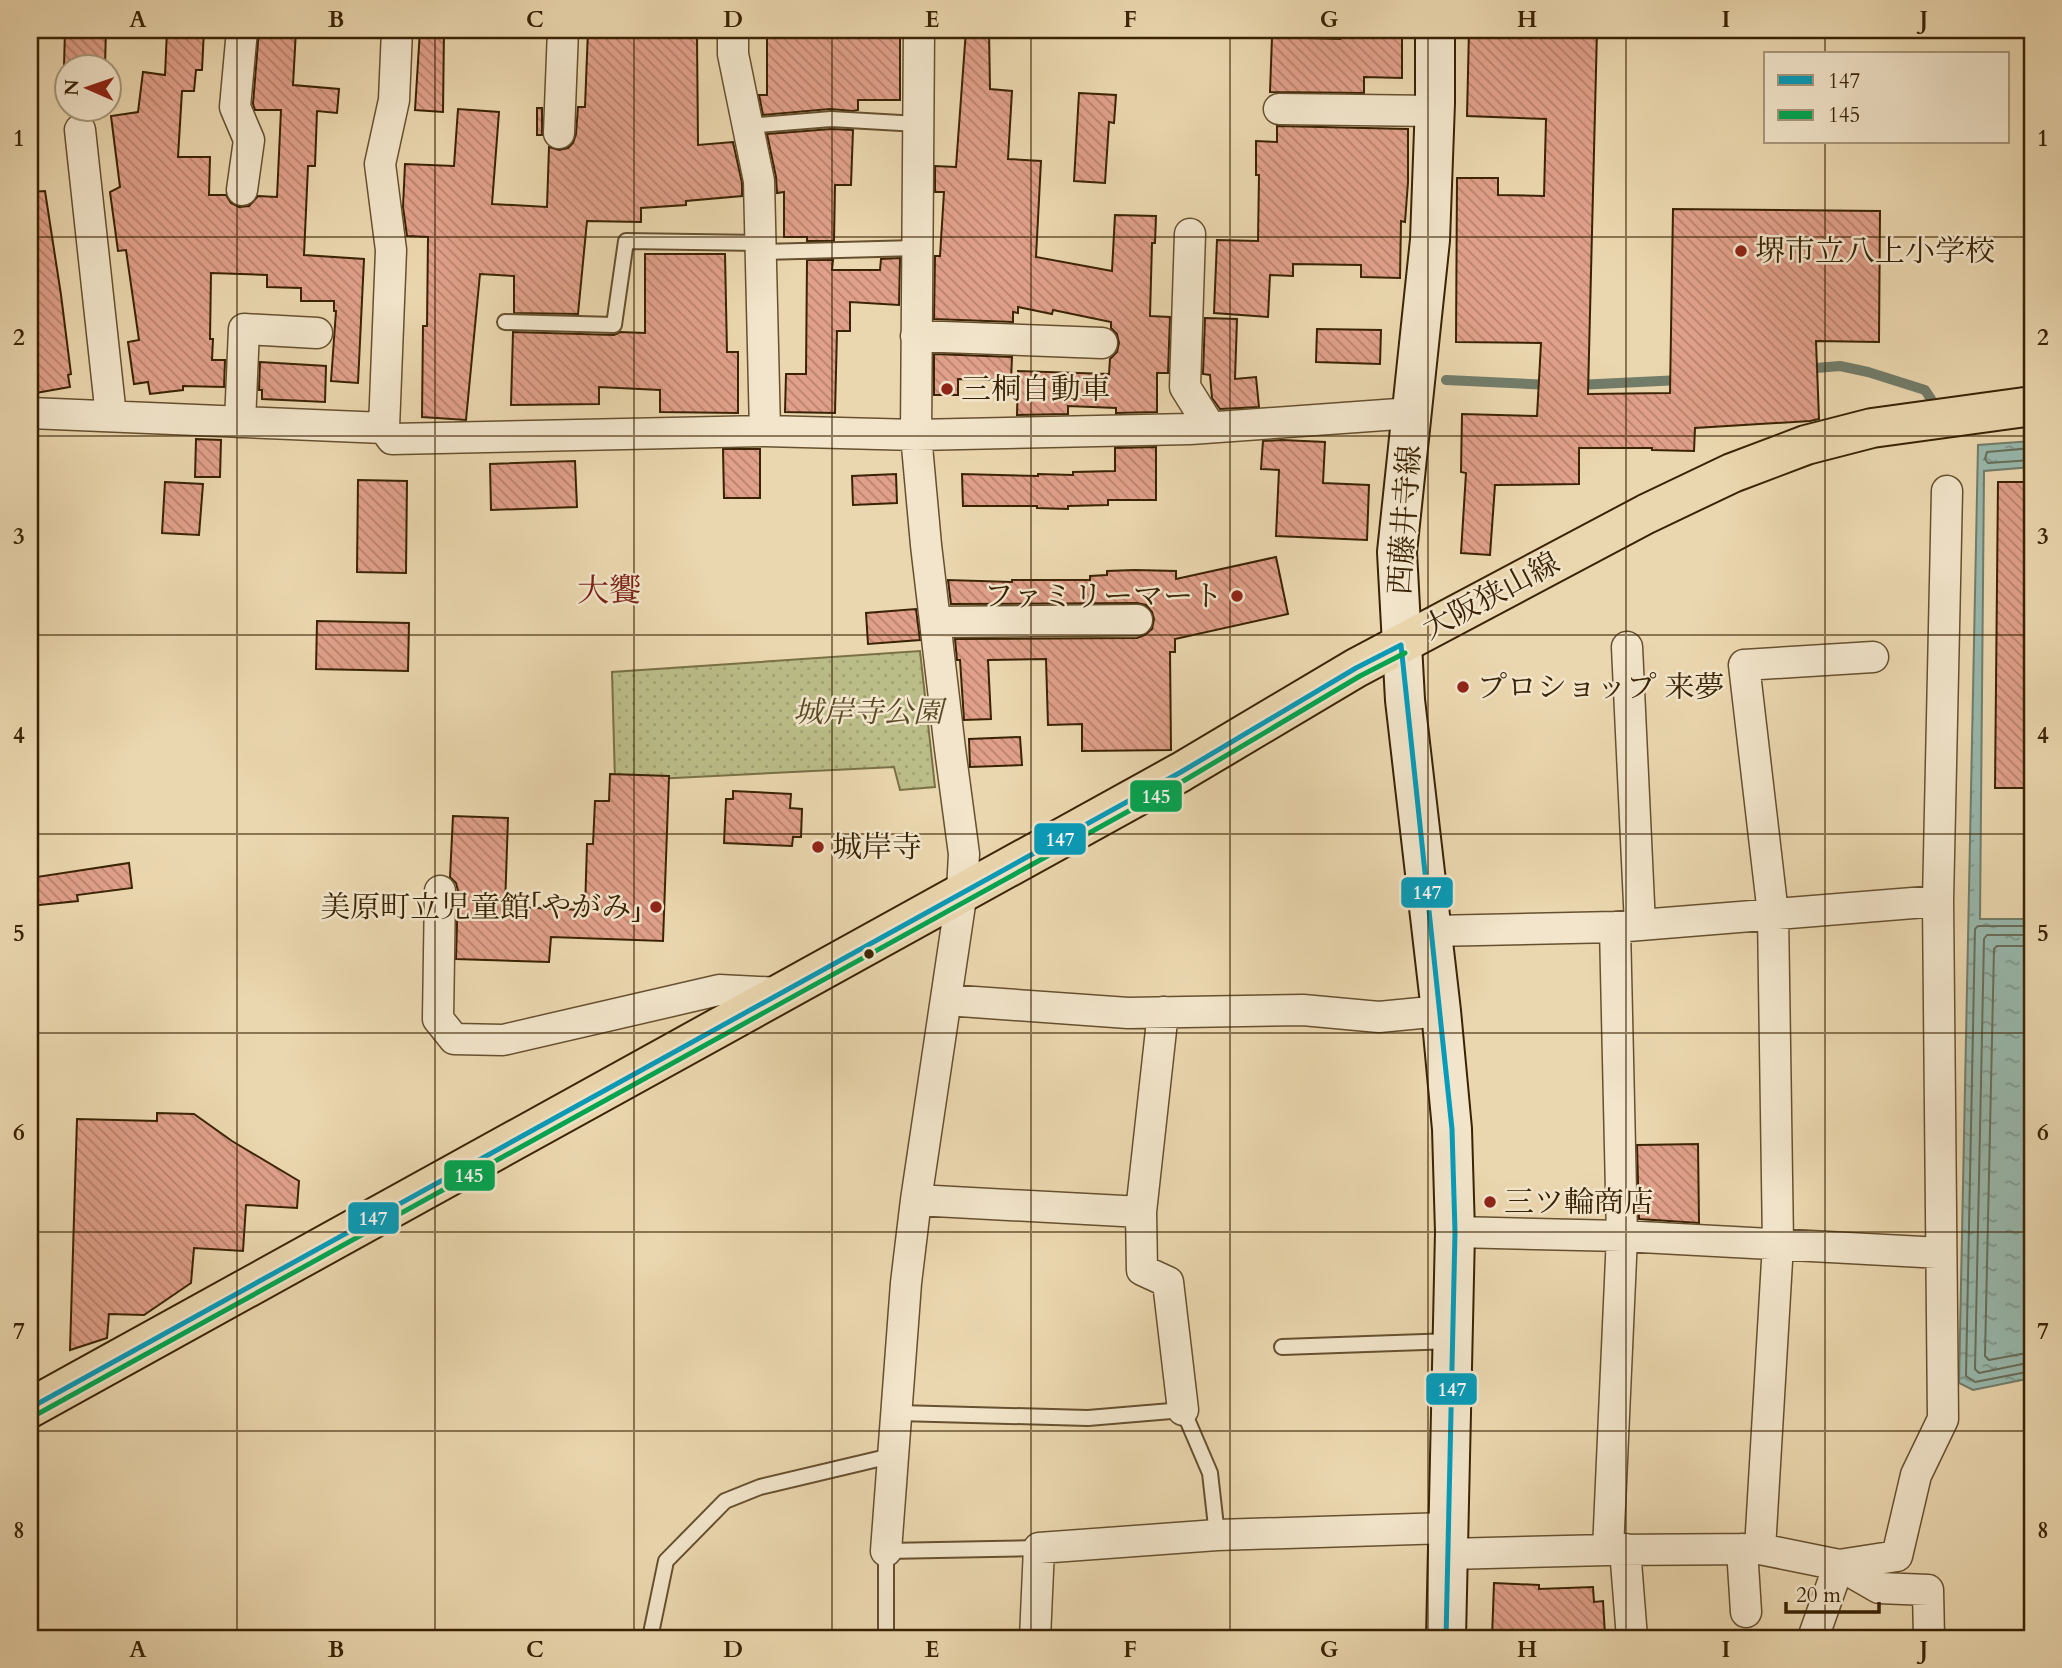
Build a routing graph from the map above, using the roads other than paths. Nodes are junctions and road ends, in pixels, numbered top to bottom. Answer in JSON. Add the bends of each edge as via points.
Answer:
{"nodes":[{"id":1,"x":242,"y":30,"type":"edge"},
{"id":2,"x":397,"y":30,"type":"edge"},
{"id":3,"x":563,"y":30,"type":"edge"},
{"id":4,"x":733,"y":30,"type":"edge"},
{"id":5,"x":919,"y":30,"type":"edge"},
{"id":6,"x":1436,"y":30,"type":"edge"},
{"id":7,"x":1279,"y":109,"type":"dead end"},
{"id":8,"x":1435,"y":111,"type":"junction"},
{"id":9,"x":918,"y":124,"type":"junction"},
{"id":10,"x":747,"y":126,"type":"junction"},
{"id":11,"x":80,"y":130,"type":"dead end"},
{"id":12,"x":559,"y":133,"type":"dead end"},
{"id":13,"x":242,"y":190,"type":"dead end"},
{"id":14,"x":1191,"y":234,"type":"dead end"},
{"id":15,"x":761,"y":248,"type":"junction"},
{"id":16,"x":917,"y":248,"type":"junction"},
{"id":17,"x":505,"y":322,"type":"dead end"},
{"id":18,"x":317,"y":333,"type":"dead end"},
{"id":19,"x":916,"y":336,"type":"junction"},
{"id":20,"x":1102,"y":343,"type":"dead end"},
{"id":21,"x":2032,"y":406,"type":"edge"},
{"id":22,"x":30,"y":413,"type":"edge"},
{"id":23,"x":1412,"y":413,"type":"junction"},
{"id":24,"x":111,"y":416,"type":"junction"},
{"id":25,"x":240,"y":422,"type":"junction"},
{"id":26,"x":1210,"y":427,"type":"junction"},
{"id":27,"x":384,"y":428,"type":"junction"},
{"id":28,"x":765,"y":431,"type":"junction"},
{"id":29,"x":916,"y":435,"type":"junction"},
{"id":30,"x":1947,"y":491,"type":"dead end"},
{"id":31,"x":1137,"y":620,"type":"dead end"},
{"id":32,"x":935,"y":622,"type":"junction"},
{"id":33,"x":1401,"y":645,"type":"junction"},
{"id":34,"x":1627,"y":647,"type":"dead end"},
{"id":35,"x":1873,"y":657,"type":"dead end"},
{"id":36,"x":440,"y":891,"type":"dead end"},
{"id":37,"x":962,"y":891,"type":"junction"},
{"id":38,"x":1937,"y":901,"type":"junction"},
{"id":39,"x":1773,"y":914,"type":"junction"},
{"id":40,"x":1628,"y":926,"type":"junction"},
{"id":41,"x":1432,"y":931,"type":"junction"},
{"id":42,"x":780,"y":993,"type":"junction"},
{"id":43,"x":946,"y":1000,"type":"junction"},
{"id":44,"x":1441,"y":1011,"type":"junction"},
{"id":45,"x":1163,"y":1012,"type":"junction"},
{"id":46,"x":916,"y":1200,"type":"junction"},
{"id":47,"x":1141,"y":1212,"type":"junction"},
{"id":48,"x":1455,"y":1232,"type":"junction"},
{"id":49,"x":1622,"y":1236,"type":"junction"},
{"id":50,"x":1778,"y":1244,"type":"junction"},
{"id":51,"x":1941,"y":1253,"type":"junction"},
{"id":52,"x":1453,"y":1341,"type":"junction"},
{"id":53,"x":1282,"y":1347,"type":"dead end"},
{"id":54,"x":30,"y":1408,"type":"edge"},
{"id":55,"x":1183,"y":1410,"type":"junction"},
{"id":56,"x":898,"y":1413,"type":"junction"},
{"id":57,"x":895,"y":1455,"type":"junction"},
{"id":58,"x":1217,"y":1535,"type":"junction"},
{"id":59,"x":1448,"y":1541,"type":"junction"},
{"id":60,"x":1039,"y":1548,"type":"junction"},
{"id":61,"x":1751,"y":1549,"type":"junction"},
{"id":62,"x":1617,"y":1550,"type":"junction"},
{"id":63,"x":886,"y":1551,"type":"junction"},
{"id":64,"x":1839,"y":1565,"type":"junction"},
{"id":65,"x":1746,"y":1612,"type":"dead end"},
{"id":66,"x":650,"y":1638,"type":"edge"},
{"id":67,"x":886,"y":1638,"type":"edge"},
{"id":68,"x":1035,"y":1638,"type":"edge"},
{"id":69,"x":1446,"y":1638,"type":"edge"},
{"id":70,"x":1632,"y":1638,"type":"edge"},
{"id":71,"x":1813,"y":1638,"type":"edge"},
{"id":72,"x":1929,"y":1638,"type":"edge"}],
"edges":[{"from":1,"to":13,"type":"street","via":[[235,107],[249,140]]},
{"from":2,"to":27,"type":"street","via":[[394,100],[380,164],[391,250]]},
{"from":3,"to":12,"type":"street"},
{"from":4,"to":10,"type":"street"},
{"from":5,"to":9,"type":"street"},
{"from":6,"to":8,"type":"main road","name":"西藤井寺線"},
{"from":7,"to":8,"type":"street"},
{"from":8,"to":23,"type":"main road","name":"西藤井寺線","via":[[1430,240]]},
{"from":9,"to":10,"type":"lane","via":[[831,119]]},
{"from":9,"to":16,"type":"street"},
{"from":10,"to":15,"type":"street","via":[[759,181]]},
{"from":11,"to":24,"type":"street"},
{"from":14,"to":26,"type":"street","via":[[1185,387]]},
{"from":15,"to":16,"type":"lane"},
{"from":15,"to":17,"type":"lane","via":[[626,241],[614,325]]},
{"from":15,"to":28,"type":"street"},
{"from":16,"to":19,"type":"street"},
{"from":18,"to":25,"type":"street","via":[[244,329]]},
{"from":19,"to":20,"type":"street"},
{"from":19,"to":29,"type":"street"},
{"from":21,"to":33,"type":"main road","name":"大阪狭山線","via":[[1872,428],[1806,445],[1732,472]]},
{"from":22,"to":24,"type":"street"},
{"from":23,"to":26,"type":"street"},
{"from":23,"to":33,"type":"main road","name":"西藤井寺線","via":[[1397,552]]},
{"from":24,"to":25,"type":"street"},
{"from":25,"to":27,"type":"street"},
{"from":26,"to":29,"type":"street"},
{"from":27,"to":28,"type":"street","via":[[393,439]]},
{"from":28,"to":29,"type":"street"},
{"from":29,"to":32,"type":"street"},
{"from":30,"to":38,"type":"street"},
{"from":31,"to":32,"type":"street"},
{"from":32,"to":37,"type":"street","via":[[964,854]]},
{"from":33,"to":37,"type":"main road","name":"大阪狭山線"},
{"from":33,"to":41,"type":"main road","name":"西藤井寺線"},
{"from":34,"to":40,"type":"street"},
{"from":35,"to":39,"type":"street","via":[[1744,665]]},
{"from":36,"to":42,"type":"street","via":[[438,1019],[454,1039],[503,1040],[719,990]]},
{"from":37,"to":42,"type":"main road","name":"大阪狭山線"},
{"from":37,"to":43,"type":"street"},
{"from":38,"to":39,"type":"street"},
{"from":38,"to":51,"type":"street"},
{"from":39,"to":40,"type":"street"},
{"from":39,"to":50,"type":"street"},
{"from":40,"to":41,"type":"street"},
{"from":40,"to":49,"type":"street"},
{"from":41,"to":44,"type":"main road","name":"西藤井寺線"},
{"from":42,"to":54,"type":"main road","name":"大阪狭山線"},
{"from":43,"to":45,"type":"street"},
{"from":43,"to":46,"type":"street"},
{"from":44,"to":45,"type":"street","via":[[1379,1017],[1303,1010]]},
{"from":44,"to":48,"type":"main road","name":"西藤井寺線","via":[[1452,1129]]},
{"from":45,"to":47,"type":"street"},
{"from":46,"to":47,"type":"street"},
{"from":46,"to":56,"type":"street"},
{"from":47,"to":55,"type":"street","via":[[1142,1270],[1168,1282]]},
{"from":48,"to":49,"type":"street"},
{"from":48,"to":52,"type":"main road","name":"西藤井寺線"},
{"from":49,"to":50,"type":"street"},
{"from":49,"to":62,"type":"street"},
{"from":50,"to":51,"type":"street"},
{"from":50,"to":61,"type":"street"},
{"from":51,"to":64,"type":"street","via":[[1944,1419],[1916,1475],[1897,1556]]},
{"from":52,"to":53,"type":"lane"},
{"from":52,"to":59,"type":"main road","name":"西藤井寺線"},
{"from":55,"to":56,"type":"lane","via":[[1088,1418]]},
{"from":55,"to":58,"type":"lane","via":[[1210,1473]]},
{"from":56,"to":57,"type":"street"},
{"from":57,"to":63,"type":"street"},
{"from":57,"to":66,"type":"lane","via":[[725,1501],[666,1561]]},
{"from":58,"to":59,"type":"street"},
{"from":58,"to":60,"type":"street"},
{"from":59,"to":62,"type":"street"},
{"from":59,"to":69,"type":"main road","name":"西藤井寺線"},
{"from":60,"to":63,"type":"lane"},
{"from":60,"to":68,"type":"street"},
{"from":61,"to":62,"type":"street"},
{"from":61,"to":64,"type":"street"},
{"from":61,"to":65,"type":"street"},
{"from":62,"to":70,"type":"street"},
{"from":63,"to":67,"type":"lane"},
{"from":64,"to":71,"type":"street"},
{"from":64,"to":72,"type":"street","via":[[1879,1588],[1928,1590]]}]}
